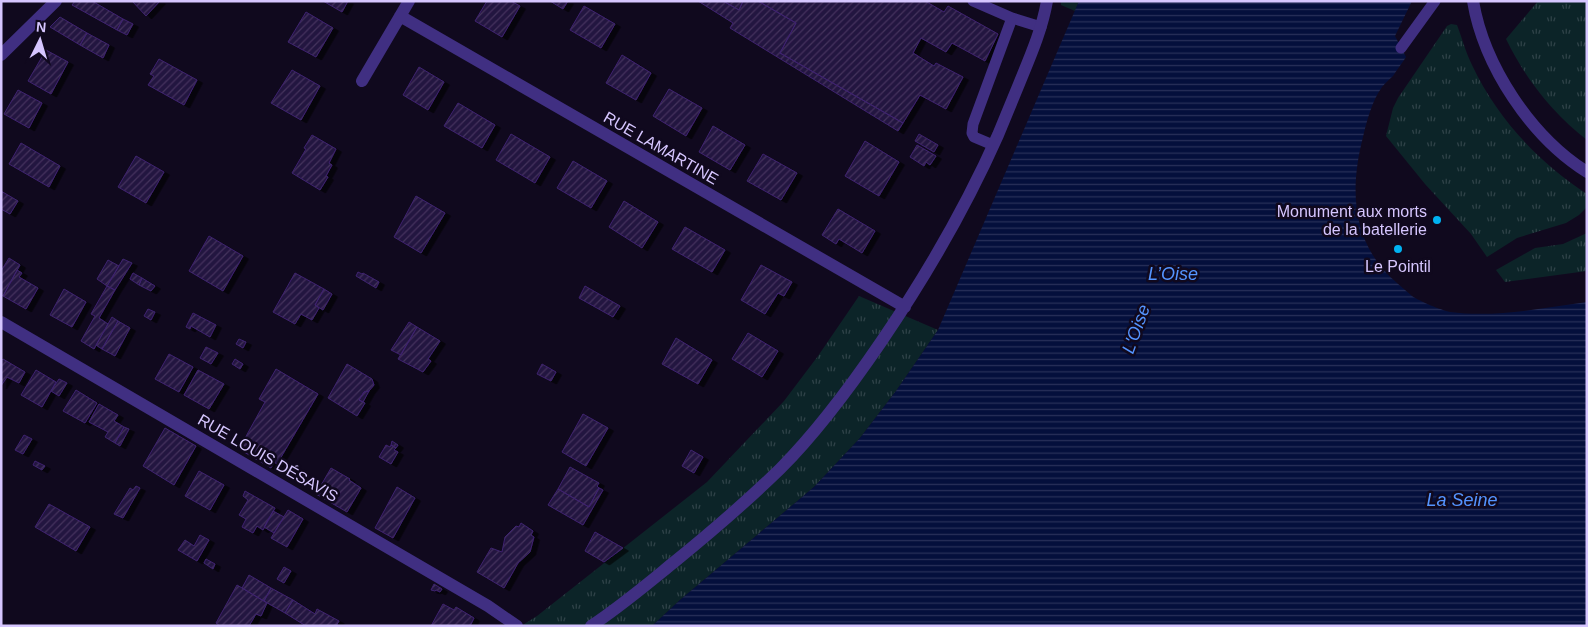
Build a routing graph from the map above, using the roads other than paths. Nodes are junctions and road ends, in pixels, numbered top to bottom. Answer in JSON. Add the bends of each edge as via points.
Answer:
{"nodes":[{"id":1,"x":56,"y":1,"type":"edge"},
{"id":2,"x":409,"y":1,"type":"edge"},
{"id":3,"x":973,"y":1,"type":"edge"},
{"id":4,"x":1047,"y":1,"type":"edge"},
{"id":5,"x":1435,"y":1,"type":"edge"},
{"id":6,"x":1472,"y":1,"type":"edge"},
{"id":7,"x":400,"y":16,"type":"junction"},
{"id":8,"x":1012,"y":18,"type":"junction"},
{"id":9,"x":1041,"y":27,"type":"junction"},
{"id":10,"x":1401,"y":48,"type":"dead end"},
{"id":11,"x":1,"y":55,"type":"edge"},
{"id":12,"x":362,"y":81,"type":"dead end"},
{"id":13,"x":993,"y":145,"type":"junction"},
{"id":14,"x":1587,"y":172,"type":"edge"},
{"id":15,"x":905,"y":307,"type":"junction"},
{"id":16,"x":1,"y":322,"type":"edge"},
{"id":17,"x":517,"y":626,"type":"edge"},
{"id":18,"x":591,"y":626,"type":"edge"}],
"edges":[{"from":1,"to":11,"type":"street"},
{"from":2,"to":7,"type":"street"},
{"from":3,"to":8,"type":"lane"},
{"from":4,"to":9,"type":"street"},
{"from":5,"to":10,"type":"lane"},
{"from":6,"to":14,"type":"street","via":[[1482,36],[1501,78],[1532,125],[1572,163]]},
{"from":7,"to":12,"type":"street"},
{"from":7,"to":15,"type":"street","name":"RUE LAMARTINE"},
{"from":8,"to":9,"type":"lane"},
{"from":8,"to":13,"type":"lane","via":[[973,124],[974,137]]},
{"from":9,"to":13,"type":"street"},
{"from":13,"to":15,"type":"street","via":[[970,195]]},
{"from":15,"to":18,"type":"street","via":[[859,375],[781,468],[711,532]]},
{"from":16,"to":17,"type":"street","name":"RUE LOUIS DÉSAVIS","via":[[488,606]]}]}
